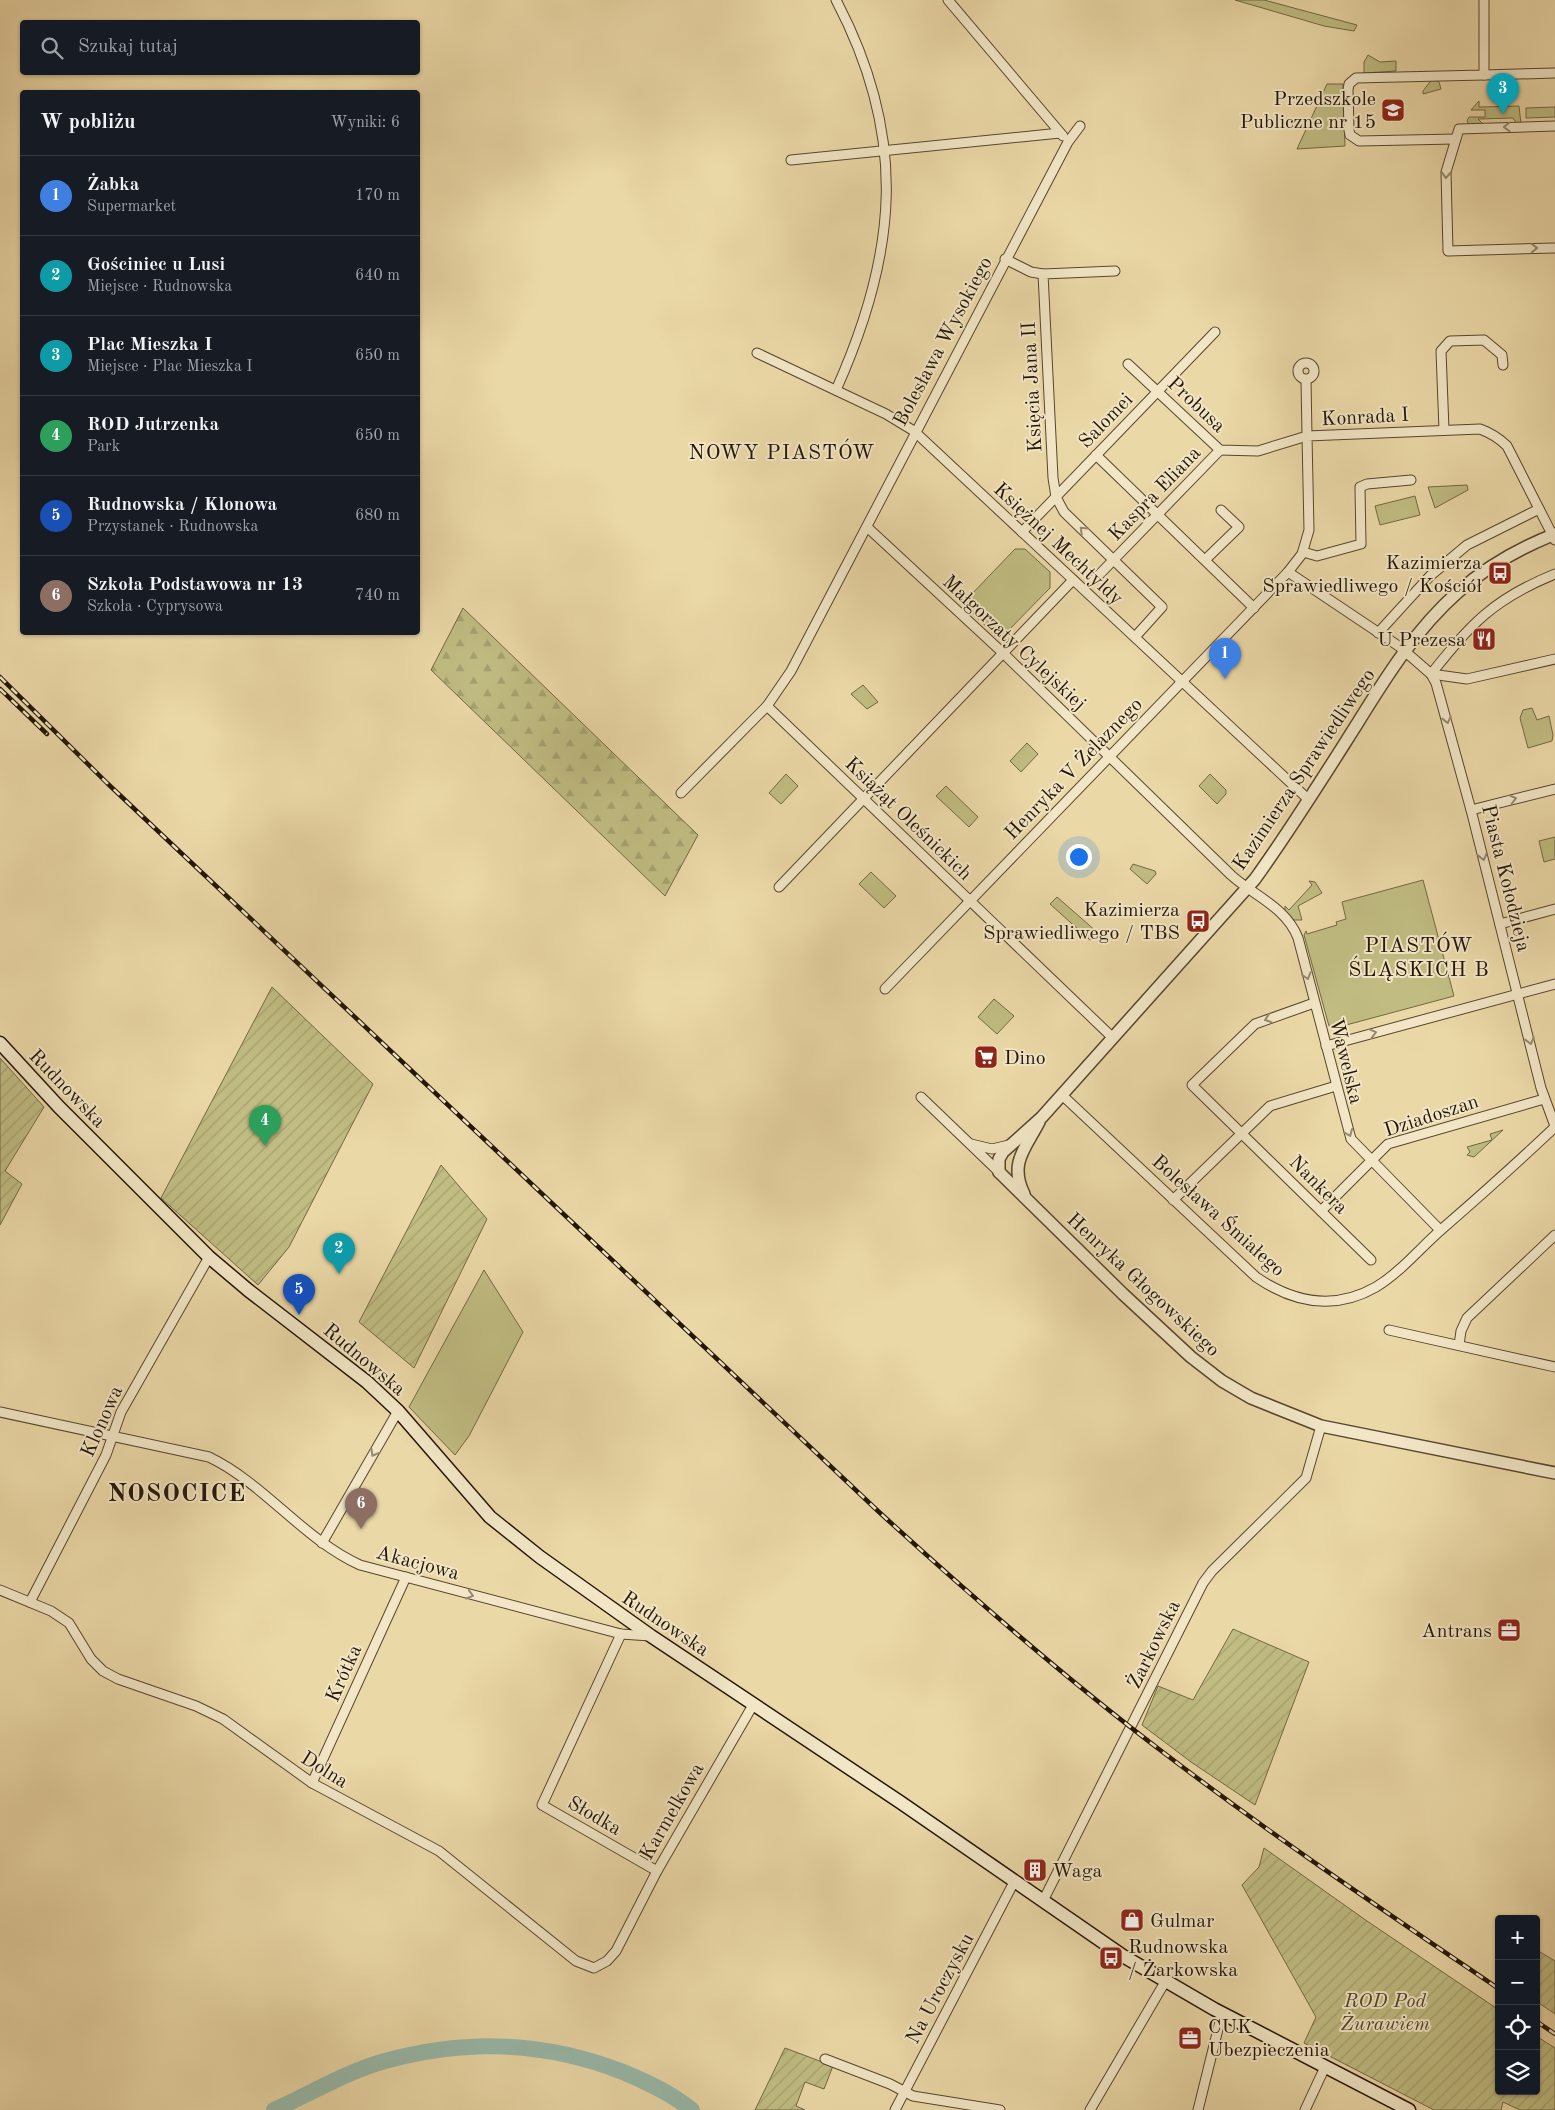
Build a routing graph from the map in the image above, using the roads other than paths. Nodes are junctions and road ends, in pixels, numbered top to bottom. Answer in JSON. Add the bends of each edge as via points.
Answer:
{"nodes":[{"id":1,"x":836,"y":0,"type":"edge"},
{"id":2,"x":948,"y":0,"type":"edge"},
{"id":3,"x":1484,"y":0,"type":"edge"},
{"id":4,"x":1555,"y":73,"type":"edge"},
{"id":5,"x":1484,"y":75,"type":"junction"},
{"id":6,"x":1080,"y":126,"type":"dead end"},
{"id":7,"x":1555,"y":126,"type":"edge"},
{"id":8,"x":1060,"y":133,"type":"junction"},
{"id":9,"x":1455,"y":139,"type":"junction"},
{"id":10,"x":1068,"y":142,"type":"junction"},
{"id":11,"x":886,"y":151,"type":"junction"},
{"id":12,"x":791,"y":160,"type":"dead end"},
{"id":13,"x":1555,"y":248,"type":"edge"},
{"id":14,"x":1006,"y":259,"type":"junction"},
{"id":15,"x":1114,"y":271,"type":"dead end"},
{"id":16,"x":1043,"y":274,"type":"junction"},
{"id":17,"x":1215,"y":332,"type":"dead end"},
{"id":18,"x":756,"y":353,"type":"dead end"},
{"id":19,"x":1128,"y":364,"type":"dead end"},
{"id":20,"x":1503,"y":365,"type":"dead end"},
{"id":21,"x":1306,"y":380,"type":"dead end"},
{"id":22,"x":836,"y":390,"type":"junction"},
{"id":23,"x":1157,"y":391,"type":"junction"},
{"id":24,"x":1444,"y":430,"type":"junction"},
{"id":25,"x":914,"y":432,"type":"junction"},
{"id":26,"x":1307,"y":436,"type":"junction"},
{"id":27,"x":1220,"y":450,"type":"junction"},
{"id":28,"x":1096,"y":455,"type":"junction"},
{"id":29,"x":1411,"y":480,"type":"dead end"},
{"id":30,"x":1056,"y":497,"type":"junction"},
{"id":31,"x":1539,"y":509,"type":"junction"},
{"id":32,"x":1221,"y":510,"type":"dead end"},
{"id":33,"x":1159,"y":515,"type":"junction"},
{"id":34,"x":866,"y":527,"type":"junction"},
{"id":35,"x":1022,"y":532,"type":"junction"},
{"id":36,"x":1554,"y":536,"type":"edge"},
{"id":37,"x":1303,"y":552,"type":"junction"},
{"id":38,"x":1206,"y":559,"type":"junction"},
{"id":39,"x":1114,"y":560,"type":"junction"},
{"id":40,"x":1288,"y":572,"type":"junction"},
{"id":41,"x":1555,"y":574,"type":"edge"},
{"id":42,"x":1073,"y":580,"type":"junction"},
{"id":43,"x":1094,"y":580,"type":"dead end"},
{"id":44,"x":1254,"y":608,"type":"junction"},
{"id":45,"x":1378,"y":633,"type":"junction"},
{"id":46,"x":1135,"y":637,"type":"junction"},
{"id":47,"x":1405,"y":651,"type":"junction"},
{"id":48,"x":1003,"y":653,"type":"junction"},
{"id":49,"x":1555,"y":659,"type":"edge"},
{"id":50,"x":1430,"y":674,"type":"junction"},
{"id":51,"x":1182,"y":680,"type":"junction"},
{"id":52,"x":767,"y":706,"type":"junction"},
{"id":53,"x":1109,"y":755,"type":"junction"},
{"id":54,"x":1555,"y":789,"type":"edge"},
{"id":55,"x":681,"y":794,"type":"dead end"},
{"id":56,"x":863,"y":798,"type":"junction"},
{"id":57,"x":1308,"y":800,"type":"junction"},
{"id":58,"x":1471,"y":810,"type":"junction"},
{"id":59,"x":779,"y":887,"type":"dead end"},
{"id":60,"x":1247,"y":888,"type":"junction"},
{"id":61,"x":970,"y":901,"type":"junction"},
{"id":62,"x":1555,"y":909,"type":"edge"},
{"id":63,"x":1500,"y":924,"type":"junction"},
{"id":64,"x":1555,"y":984,"type":"edge"},
{"id":65,"x":885,"y":989,"type":"dead end"},
{"id":66,"x":1519,"y":993,"type":"junction"},
{"id":67,"x":1314,"y":1003,"type":"junction"},
{"id":68,"x":1113,"y":1038,"type":"junction"},
{"id":69,"x":0,"y":1043,"type":"edge"},
{"id":70,"x":1326,"y":1046,"type":"junction"},
{"id":71,"x":1336,"y":1086,"type":"junction"},
{"id":72,"x":1062,"y":1095,"type":"junction"},
{"id":73,"x":921,"y":1097,"type":"dead end"},
{"id":74,"x":1544,"y":1099,"type":"junction"},
{"id":75,"x":1042,"y":1117,"type":"junction"},
{"id":76,"x":1555,"y":1126,"type":"edge"},
{"id":77,"x":1242,"y":1132,"type":"junction"},
{"id":78,"x":966,"y":1141,"type":"junction"},
{"id":79,"x":1010,"y":1145,"type":"junction"},
{"id":80,"x":1020,"y":1155,"type":"junction"},
{"id":81,"x":1370,"y":1160,"type":"junction"},
{"id":82,"x":999,"y":1172,"type":"junction"},
{"id":83,"x":1026,"y":1198,"type":"junction"},
{"id":84,"x":1173,"y":1200,"type":"junction"},
{"id":85,"x":1321,"y":1211,"type":"junction"},
{"id":86,"x":1440,"y":1230,"type":"junction"},
{"id":87,"x":1555,"y":1235,"type":"edge"},
{"id":88,"x":209,"y":1256,"type":"junction"},
{"id":89,"x":1371,"y":1260,"type":"dead end"},
{"id":90,"x":1389,"y":1330,"type":"dead end"},
{"id":91,"x":1459,"y":1346,"type":"junction"},
{"id":92,"x":1555,"y":1366,"type":"edge"},
{"id":93,"x":398,"y":1411,"type":"junction"},
{"id":94,"x":0,"y":1412,"type":"edge"},
{"id":95,"x":1321,"y":1426,"type":"junction"},
{"id":96,"x":111,"y":1437,"type":"junction"},
{"id":97,"x":1555,"y":1473,"type":"edge"},
{"id":98,"x":322,"y":1543,"type":"junction"},
{"id":99,"x":406,"y":1577,"type":"junction"},
{"id":100,"x":0,"y":1590,"type":"edge"},
{"id":101,"x":30,"y":1602,"type":"junction"},
{"id":102,"x":621,"y":1634,"type":"junction"},
{"id":103,"x":651,"y":1636,"type":"junction"},
{"id":104,"x":753,"y":1705,"type":"junction"},
{"id":105,"x":312,"y":1783,"type":"junction"},
{"id":106,"x":657,"y":1871,"type":"junction"},
{"id":107,"x":1014,"y":1882,"type":"junction"},
{"id":108,"x":1043,"y":1901,"type":"junction"},
{"id":109,"x":624,"y":1937,"type":"joint"},
{"id":110,"x":1165,"y":1982,"type":"junction"},
{"id":111,"x":1222,"y":2013,"type":"junction"},
{"id":112,"x":825,"y":2059,"type":"dead end"},
{"id":113,"x":1325,"y":2066,"type":"junction"},
{"id":114,"x":904,"y":2092,"type":"junction"},
{"id":115,"x":895,"y":2110,"type":"edge"},
{"id":116,"x":1000,"y":2110,"type":"edge"},
{"id":117,"x":1090,"y":2110,"type":"edge"},
{"id":118,"x":1198,"y":2110,"type":"edge"},
{"id":119,"x":1305,"y":2110,"type":"edge"},
{"id":120,"x":1409,"y":2110,"type":"edge"}],
"edges":[{"from":1,"to":11,"type":"street","via":[[871,78]]},
{"from":2,"to":8,"type":"street"},
{"from":3,"to":5,"type":"street"},
{"from":4,"to":5,"type":"street"},
{"from":5,"to":9,"type":"street","via":[[1356,78],[1349,84],[1349,130],[1359,142]]},
{"from":6,"to":10,"type":"street","name":"Bolesława Wysokiego"},
{"from":7,"to":9,"type":"street","one_way":true,"via":[[1459,128]]},
{"from":8,"to":10,"type":"street"},
{"from":8,"to":11,"type":"street"},
{"from":9,"to":13,"type":"street","one_way":true,"via":[[1446,172],[1448,251]]},
{"from":10,"to":14,"type":"street","name":"Bolesława Wysokiego"},
{"from":11,"to":12,"type":"street"},
{"from":11,"to":22,"type":"street","via":[[886,222],[880,264],[860,335]]},
{"from":14,"to":16,"type":"street"},
{"from":14,"to":25,"type":"street","name":"Bolesława Wysokiego"},
{"from":15,"to":16,"type":"street"},
{"from":16,"to":30,"type":"street","name":"Księcia Jana II"},
{"from":17,"to":23,"type":"street","name":"Salomei"},
{"from":18,"to":22,"type":"street","name":"Księżnej Mechtyldy"},
{"from":19,"to":23,"type":"street","name":"Probusa"},
{"from":20,"to":24,"type":"street","via":[[1502,355],[1484,340],[1450,341],[1441,351]]},
{"from":21,"to":26,"type":"street"},
{"from":22,"to":25,"type":"street","name":"Księżnej Mechtyldy","via":[[886,414]]},
{"from":23,"to":27,"type":"street","name":"Probusa"},
{"from":23,"to":28,"type":"street","name":"Salomei"},
{"from":24,"to":26,"type":"street","name":"Konrada I"},
{"from":24,"to":31,"type":"street","name":"Konrada I","via":[[1480,429],[1496,435],[1507,446]]},
{"from":25,"to":34,"type":"street","name":"Bolesława Wysokiego"},
{"from":25,"to":35,"type":"street","name":"Księżnej Mechtyldy"},
{"from":26,"to":27,"type":"street","name":"Probusa","via":[[1258,451]]},
{"from":26,"to":37,"type":"street","name":"Konrada I","via":[[1309,530]]},
{"from":27,"to":33,"type":"street","name":"Kaspra Eliana"},
{"from":28,"to":30,"type":"street","name":"Salomei"},
{"from":28,"to":33,"type":"street"},
{"from":29,"to":37,"type":"street","via":[[1360,487],[1360,544],[1316,556]]},
{"from":30,"to":35,"type":"street","name":"Salomei"},
{"from":39,"to":30,"type":"street","name":"Kaspra Eliana","one_way":true,"via":[[1064,512]]},
{"from":31,"to":36,"type":"street","name":"Konrada I"},
{"from":31,"to":45,"type":"street","via":[[1467,545],[1430,576]]},
{"from":32,"to":38,"type":"street","via":[[1239,527]]},
{"from":33,"to":38,"type":"street"},
{"from":33,"to":39,"type":"street","name":"Kaspra Eliana"},
{"from":34,"to":48,"type":"street","name":"Małgorzaty Cylejskiej"},
{"from":34,"to":52,"type":"street","name":"Bolesława Wysokiego","via":[[791,671]]},
{"from":35,"to":42,"type":"street","name":"Księżnej Mechtyldy"},
{"from":36,"to":47,"type":"street","name":"Kazimierza Sprawiedliwego","via":[[1505,559],[1458,592],[1432,617]]},
{"from":37,"to":40,"type":"street","name":"Konrada I"},
{"from":38,"to":44,"type":"street"},
{"from":39,"to":43,"type":"street","name":"Kaspra Eliana"},
{"from":39,"to":46,"type":"street","name":"Kaspra Eliana","via":[[1162,607]]},
{"from":40,"to":44,"type":"street","name":"Henryka V Żelaznego"},
{"from":40,"to":45,"type":"street"},
{"from":41,"to":50,"type":"street","via":[[1510,595],[1484,613]]},
{"from":42,"to":46,"type":"street","name":"Księżnej Mechtyldy"},
{"from":42,"to":48,"type":"street"},
{"from":44,"to":51,"type":"street","name":"Henryka V Żelaznego"},
{"from":45,"to":47,"type":"street"},
{"from":46,"to":51,"type":"street","name":"Księżnej Mechtyldy"},
{"from":47,"to":50,"type":"street","name":"Piasta Kołodzieja"},
{"from":47,"to":57,"type":"street","name":"Kazimierza Sprawiedliwego"},
{"from":48,"to":53,"type":"street","name":"Małgorzaty Cylejskiej"},
{"from":48,"to":56,"type":"street"},
{"from":49,"to":50,"type":"street","via":[[1467,679]]},
{"from":50,"to":58,"type":"street","name":"Piasta Kołodzieja","one_way":true,"via":[[1440,692]]},
{"from":51,"to":53,"type":"street","name":"Henryka V Żelaznego"},
{"from":51,"to":57,"type":"street","name":"Księżnej Mechtyldy"},
{"from":52,"to":55,"type":"street","name":"Bolesława Wysokiego"},
{"from":52,"to":56,"type":"street","name":"Książąt Oleśnickich"},
{"from":53,"to":60,"type":"street","name":"Małgorzaty Cylejskiej"},
{"from":53,"to":61,"type":"street","name":"Henryka V Żelaznego"},
{"from":58,"to":54,"type":"street","one_way":true},
{"from":56,"to":59,"type":"street"},
{"from":56,"to":61,"type":"street","name":"Książąt Oleśnickich"},
{"from":57,"to":60,"type":"street","name":"Kazimierza Sprawiedliwego"},
{"from":58,"to":63,"type":"street","name":"Piasta Kołodzieja","one_way":true},
{"from":60,"to":67,"type":"street","name":"Wawelska","one_way":true,"via":[[1267,900],[1294,929]]},
{"from":60,"to":68,"type":"street","name":"Kazimierza Sprawiedliwego"},
{"from":61,"to":65,"type":"street","name":"Henryka V Żelaznego"},
{"from":61,"to":68,"type":"street","name":"Książąt Oleśnickich"},
{"from":62,"to":63,"type":"street"},
{"from":63,"to":66,"type":"street","name":"Piasta Kołodzieja"},
{"from":64,"to":66,"type":"street"},
{"from":70,"to":66,"type":"street","one_way":true},
{"from":66,"to":74,"type":"street","name":"Piasta Kołodzieja","one_way":true},
{"from":67,"to":70,"type":"street","name":"Wawelska"},
{"from":67,"to":77,"type":"street","name":"Nankera","one_way":true,"via":[[1255,1024],[1192,1085]]},
{"from":68,"to":72,"type":"street","name":"Kazimierza Sprawiedliwego"},
{"from":69,"to":88,"type":"main road","name":"Rudnowska","via":[[59,1107]]},
{"from":70,"to":71,"type":"street","name":"Wawelska"},
{"from":71,"to":77,"type":"street","via":[[1270,1106]]},
{"from":71,"to":81,"type":"street","name":"Wawelska","one_way":true,"via":[[1351,1139]]},
{"from":72,"to":75,"type":"street","name":"Kazimierza Sprawiedliwego"},
{"from":72,"to":84,"type":"street","name":"Bolesława Śmiałego"},
{"from":73,"to":78,"type":"street","name":"Henryka Głogowskiego"},
{"from":74,"to":76,"type":"street","name":"Piasta Kołodzieja"},
{"from":74,"to":81,"type":"street","name":"Dziadoszan","via":[[1388,1144]]},
{"from":75,"to":79,"type":"street","name":"Kazimierza Sprawiedliwego"},
{"from":75,"to":80,"type":"street","name":"Kazimierza Sprawiedliwego"},
{"from":76,"to":86,"type":"street","name":"Bolesława Śmiałego"},
{"from":77,"to":84,"type":"street"},
{"from":77,"to":85,"type":"street","name":"Nankera"},
{"from":78,"to":79,"type":"street","via":[[986,1149]]},
{"from":78,"to":82,"type":"street","name":"Henryka Głogowskiego"},
{"from":79,"to":82,"type":"street","name":"Kazimierza Sprawiedliwego","via":[[999,1159]]},
{"from":80,"to":82,"type":"street","name":"Kazimierza Sprawiedliwego"},
{"from":80,"to":83,"type":"street","name":"Kazimierza Sprawiedliwego","via":[[1018,1177]]},
{"from":81,"to":85,"type":"street","name":"Dziadoszan"},
{"from":81,"to":86,"type":"street","name":"Wawelska"},
{"from":82,"to":83,"type":"street","name":"Henryka Głogowskiego"},
{"from":83,"to":95,"type":"street","name":"Henryka Głogowskiego","via":[[1191,1357],[1251,1398]]},
{"from":84,"to":86,"type":"street","name":"Bolesława Śmiałego","via":[[1274,1290],[1292,1298],[1315,1302],[1338,1301],[1377,1286]]},
{"from":85,"to":89,"type":"street","name":"Nankera"},
{"from":87,"to":91,"type":"street","via":[[1467,1318]]},
{"from":88,"to":93,"type":"main road","name":"Rudnowska","via":[[367,1382]]},
{"from":88,"to":96,"type":"street","name":"Klonowa","via":[[120,1412]]},
{"from":90,"to":91,"type":"street"},
{"from":91,"to":92,"type":"street"},
{"from":93,"to":98,"type":"street","one_way":true},
{"from":93,"to":103,"type":"main road","name":"Rudnowska","via":[[490,1517]]},
{"from":94,"to":96,"type":"street","name":"Akacjowa"},
{"from":95,"to":97,"type":"street","name":"Henryka Głogowskiego"},
{"from":95,"to":108,"type":"street","name":"Żarkowska","via":[[1306,1478],[1203,1583]]},
{"from":96,"to":98,"type":"street","name":"Akacjowa","via":[[209,1457],[223,1464]]},
{"from":96,"to":101,"type":"street","name":"Klonowa","via":[[106,1455]]},
{"from":98,"to":99,"type":"street","name":"Akacjowa","via":[[360,1565]]},
{"from":99,"to":102,"type":"street","name":"Akacjowa","one_way":true},
{"from":99,"to":105,"type":"street","name":"Krótka"},
{"from":100,"to":101,"type":"street","name":"Dolna"},
{"from":101,"to":105,"type":"street","name":"Dolna","via":[[69,1623],[91,1659],[103,1671],[223,1719]]},
{"from":102,"to":103,"type":"street","name":"Akacjowa"},
{"from":102,"to":106,"type":"street","name":"Słodka","via":[[542,1805]]},
{"from":103,"to":104,"type":"main road","name":"Rudnowska"},
{"from":104,"to":106,"type":"street","name":"Karmelkowa"},
{"from":104,"to":107,"type":"main road","name":"Rudnowska"},
{"from":105,"to":109,"type":"street","name":"Dolna","via":[[439,1851],[586,1967],[594,1968],[607,1961]]},
{"from":106,"to":109,"type":"street","name":"Karmelkowa"},
{"from":107,"to":108,"type":"main road","name":"Rudnowska"},
{"from":107,"to":114,"type":"street","name":"Na Uroczysku"},
{"from":108,"to":110,"type":"main road","name":"Rudnowska"},
{"from":110,"to":111,"type":"main road","name":"Rudnowska"},
{"from":110,"to":117,"type":"street"},
{"from":111,"to":113,"type":"main road","name":"Rudnowska"},
{"from":111,"to":118,"type":"street"},
{"from":112,"to":114,"type":"street"},
{"from":113,"to":119,"type":"street"},
{"from":113,"to":120,"type":"main road","name":"Rudnowska"},
{"from":114,"to":115,"type":"street","name":"Na Uroczysku"},
{"from":114,"to":116,"type":"street","via":[[922,2098]]}]}
